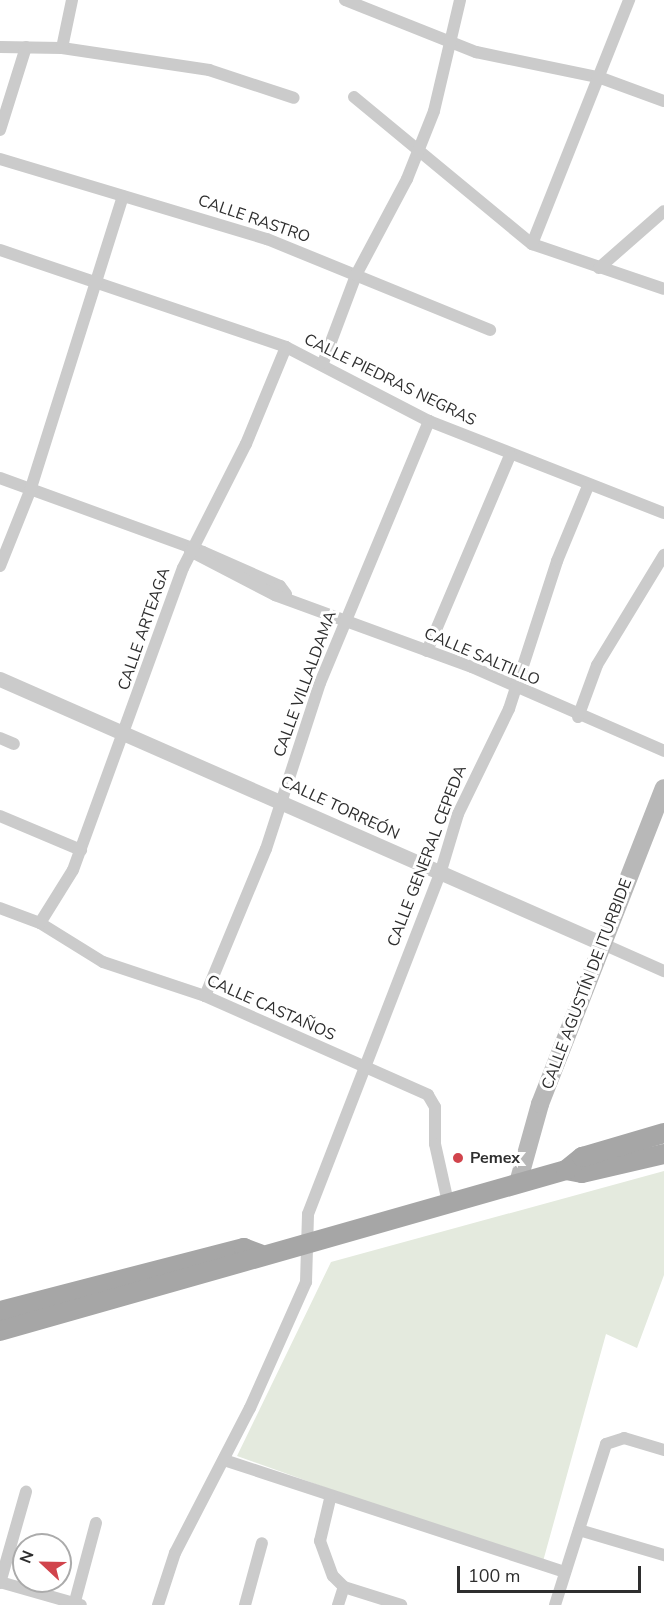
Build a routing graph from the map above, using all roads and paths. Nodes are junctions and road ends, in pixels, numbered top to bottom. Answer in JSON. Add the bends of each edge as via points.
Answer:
{"nodes":[{"id":1,"x":72,"y":0,"type":"edge"},
{"id":2,"x":345,"y":0,"type":"edge"},
{"id":3,"x":460,"y":0,"type":"edge"},
{"id":4,"x":629,"y":0,"type":"edge"},
{"id":5,"x":369,"y":4,"type":"edge"},
{"id":6,"x":453,"y":43,"type":"junction"},
{"id":7,"x":0,"y":47,"type":"edge"},
{"id":8,"x":27,"y":47,"type":"junction"},
{"id":9,"x":63,"y":48,"type":"junction"},
{"id":10,"x":601,"y":78,"type":"junction"},
{"id":11,"x":354,"y":97,"type":"dead end"},
{"id":12,"x":294,"y":98,"type":"dead end"},
{"id":13,"x":664,"y":100,"type":"edge"},
{"id":14,"x":0,"y":130,"type":"edge"},
{"id":15,"x":420,"y":148,"type":"junction"},
{"id":16,"x":0,"y":159,"type":"edge"},
{"id":17,"x":123,"y":196,"type":"junction"},
{"id":18,"x":664,"y":211,"type":"edge"},
{"id":19,"x":532,"y":244,"type":"junction"},
{"id":20,"x":0,"y":250,"type":"edge"},
{"id":21,"x":599,"y":268,"type":"junction"},
{"id":22,"x":356,"y":275,"type":"junction"},
{"id":23,"x":98,"y":285,"type":"junction"},
{"id":24,"x":664,"y":289,"type":"edge"},
{"id":25,"x":490,"y":330,"type":"dead end"},
{"id":26,"x":286,"y":347,"type":"junction"},
{"id":27,"x":323,"y":363,"type":"junction"},
{"id":28,"x":429,"y":421,"type":"junction"},
{"id":29,"x":510,"y":455,"type":"junction"},
{"id":30,"x":0,"y":478,"type":"edge"},
{"id":31,"x":588,"y":486,"type":"junction"},
{"id":32,"x":30,"y":491,"type":"junction"},
{"id":33,"x":664,"y":513,"type":"edge"},
{"id":34,"x":190,"y":551,"type":"junction"},
{"id":35,"x":664,"y":555,"type":"edge"},
{"id":36,"x":0,"y":566,"type":"edge"},
{"id":37,"x":346,"y":619,"type":"junction"},
{"id":38,"x":427,"y":651,"type":"junction"},
{"id":39,"x":0,"y":679,"type":"edge"},
{"id":40,"x":515,"y":688,"type":"junction"},
{"id":41,"x":578,"y":717,"type":"junction"},
{"id":42,"x":124,"y":734,"type":"junction"},
{"id":43,"x":0,"y":738,"type":"edge"},
{"id":44,"x":14,"y":744,"type":"dead end"},
{"id":45,"x":664,"y":751,"type":"edge"},
{"id":46,"x":664,"y":788,"type":"edge"},
{"id":47,"x":281,"y":799,"type":"junction"},
{"id":48,"x":0,"y":816,"type":"edge"},
{"id":49,"x":81,"y":850,"type":"junction"},
{"id":50,"x":440,"y":874,"type":"junction"},
{"id":51,"x":0,"y":908,"type":"edge"},
{"id":52,"x":40,"y":923,"type":"junction"},
{"id":53,"x":603,"y":944,"type":"junction"},
{"id":54,"x":664,"y":971,"type":"edge"},
{"id":55,"x":205,"y":996,"type":"junction"},
{"id":56,"x":363,"y":1067,"type":"junction"},
{"id":57,"x":664,"y":1132,"type":"edge"},
{"id":58,"x":664,"y":1154,"type":"edge"},
{"id":59,"x":566,"y":1170,"type":"junction"},
{"id":60,"x":518,"y":1183,"type":"junction"},
{"id":61,"x":448,"y":1202,"type":"junction"},
{"id":62,"x":305,"y":1241,"type":"junction"},
{"id":63,"x":260,"y":1254,"type":"junction"},
{"id":64,"x":0,"y":1311,"type":"edge"},
{"id":65,"x":0,"y":1331,"type":"edge"},
{"id":66,"x":664,"y":1450,"type":"edge"},
{"id":67,"x":224,"y":1460,"type":"junction"},
{"id":68,"x":26,"y":1492,"type":"dead end"},
{"id":69,"x":330,"y":1499,"type":"junction"},
{"id":70,"x":96,"y":1523,"type":"dead end"},
{"id":71,"x":579,"y":1530,"type":"junction"},
{"id":72,"x":262,"y":1543,"type":"dead end"},
{"id":73,"x":664,"y":1556,"type":"edge"},
{"id":74,"x":566,"y":1572,"type":"junction"},
{"id":75,"x":0,"y":1582,"type":"edge"},
{"id":76,"x":344,"y":1587,"type":"junction"},
{"id":77,"x":77,"y":1604,"type":"edge"},
{"id":78,"x":158,"y":1605,"type":"edge"},
{"id":79,"x":244,"y":1605,"type":"edge"},
{"id":80,"x":338,"y":1605,"type":"edge"},
{"id":81,"x":401,"y":1605,"type":"edge"},
{"id":82,"x":555,"y":1605,"type":"edge"}],
"edges":[{"from":1,"to":9,"type":"street"},
{"from":2,"to":5,"type":"street"},
{"from":3,"to":6,"type":"street"},
{"from":4,"to":10,"type":"street"},
{"from":5,"to":6,"type":"street"},
{"from":6,"to":10,"type":"street"},
{"from":6,"to":15,"type":"street"},
{"from":7,"to":8,"type":"street"},
{"from":8,"to":9,"type":"street"},
{"from":8,"to":14,"type":"street"},
{"from":9,"to":12,"type":"street","via":[[234,75]]},
{"from":10,"to":13,"type":"street"},
{"from":10,"to":19,"type":"street"},
{"from":11,"to":15,"type":"street"},
{"from":15,"to":19,"type":"street"},
{"from":15,"to":22,"type":"street"},
{"from":16,"to":17,"type":"street","name":"CALLE RASTRO"},
{"from":17,"to":22,"type":"street","name":"CALLE RASTRO","via":[[267,239]]},
{"from":17,"to":23,"type":"street"},
{"from":18,"to":21,"type":"street"},
{"from":19,"to":21,"type":"street"},
{"from":20,"to":23,"type":"street","name":"CALLE PIEDRAS NEGRAS"},
{"from":21,"to":24,"type":"street"},
{"from":22,"to":25,"type":"street","name":"CALLE RASTRO","via":[[436,312]]},
{"from":22,"to":27,"type":"street"},
{"from":23,"to":26,"type":"street","name":"CALLE PIEDRAS NEGRAS"},
{"from":23,"to":32,"type":"street"},
{"from":26,"to":27,"type":"street","name":"CALLE PIEDRAS NEGRAS"},
{"from":26,"to":34,"type":"street","name":"CALLE ARTEAGA","via":[[246,444]]},
{"from":27,"to":28,"type":"street","name":"CALLE PIEDRAS NEGRAS"},
{"from":28,"to":29,"type":"street","name":"CALLE PIEDRAS NEGRAS"},
{"from":28,"to":37,"type":"street","name":"CALLE VILLALDAMA"},
{"from":29,"to":31,"type":"street","name":"CALLE PIEDRAS NEGRAS"},
{"from":29,"to":38,"type":"street"},
{"from":30,"to":32,"type":"street","name":"CALLE SALTILLO"},
{"from":31,"to":33,"type":"street","name":"CALLE PIEDRAS NEGRAS"},
{"from":31,"to":40,"type":"street","name":"CALLE GENERAL CEPEDA","via":[[556,561]]},
{"from":32,"to":34,"type":"street","name":"CALLE SALTILLO"},
{"from":32,"to":36,"type":"street"},
{"from":34,"to":37,"type":"street","name":"CALLE SALTILLO","via":[[275,595],[286,594]]},
{"from":34,"to":42,"type":"street","name":"CALLE ARTEAGA"},
{"from":35,"to":41,"type":"street","via":[[597,665]]},
{"from":37,"to":38,"type":"street","name":"CALLE SALTILLO"},
{"from":37,"to":47,"type":"street","name":"CALLE VILLALDAMA"},
{"from":38,"to":40,"type":"street","name":"CALLE SALTILLO"},
{"from":39,"to":42,"type":"street","name":"CALLE TORREÓN"},
{"from":40,"to":41,"type":"street","name":"CALLE SALTILLO"},
{"from":40,"to":50,"type":"street","name":"CALLE GENERAL CEPEDA","via":[[458,814]]},
{"from":41,"to":45,"type":"street","name":"CALLE SALTILLO"},
{"from":42,"to":47,"type":"street","name":"CALLE TORREÓN"},
{"from":42,"to":49,"type":"street","name":"CALLE ARTEAGA"},
{"from":43,"to":44,"type":"street"},
{"from":46,"to":53,"type":"main road","name":"CALLE AGUSTÍN DE ITURBIDE"},
{"from":47,"to":50,"type":"street","name":"CALLE TORREÓN"},
{"from":47,"to":55,"type":"street","name":"CALLE VILLALDAMA","via":[[266,849]]},
{"from":48,"to":49,"type":"street"},
{"from":49,"to":52,"type":"street","name":"CALLE ARTEAGA"},
{"from":50,"to":53,"type":"street","name":"CALLE TORREÓN"},
{"from":50,"to":56,"type":"street","name":"CALLE GENERAL CEPEDA"},
{"from":51,"to":52,"type":"street","name":"CALLE CASTAÑOS"},
{"from":52,"to":55,"type":"street","name":"CALLE CASTAÑOS","via":[[103,962]]},
{"from":53,"to":54,"type":"street","name":"CALLE TORREÓN"},
{"from":53,"to":60,"type":"main road","name":"CALLE AGUSTÍN DE ITURBIDE","via":[[540,1104]]},
{"from":55,"to":56,"type":"street","name":"CALLE CASTAÑOS"},
{"from":56,"to":61,"type":"street","name":"CALLE CASTAÑOS","via":[[433,1101]]},
{"from":56,"to":62,"type":"street","name":"CALLE GENERAL CEPEDA","via":[[308,1214]]},
{"from":57,"to":59,"type":"main road","via":[[582,1157]]},
{"from":58,"to":59,"type":"main road","via":[[582,1173]]},
{"from":59,"to":60,"type":"main road"},
{"from":60,"to":61,"type":"main road"},
{"from":61,"to":62,"type":"main road"},
{"from":62,"to":63,"type":"main road"},
{"from":62,"to":67,"type":"street","name":"CALLE GENERAL CEPEDA","via":[[306,1282]]},
{"from":63,"to":64,"type":"main road","via":[[244,1248]]},
{"from":63,"to":65,"type":"main road","via":[[247,1265]]},
{"from":66,"to":71,"type":"street","via":[[614,1439],[600,1458]]},
{"from":67,"to":69,"type":"street"},
{"from":67,"to":78,"type":"street","name":"CALLE GENERAL CEPEDA","via":[[175,1553]]},
{"from":68,"to":75,"type":"street"},
{"from":69,"to":74,"type":"street"},
{"from":69,"to":76,"type":"street","via":[[322,1555]]},
{"from":70,"to":77,"type":"street"},
{"from":71,"to":73,"type":"street"},
{"from":71,"to":74,"type":"street"},
{"from":72,"to":79,"type":"street"},
{"from":74,"to":82,"type":"street"},
{"from":75,"to":77,"type":"street"},
{"from":76,"to":80,"type":"street"},
{"from":76,"to":81,"type":"street"}]}
